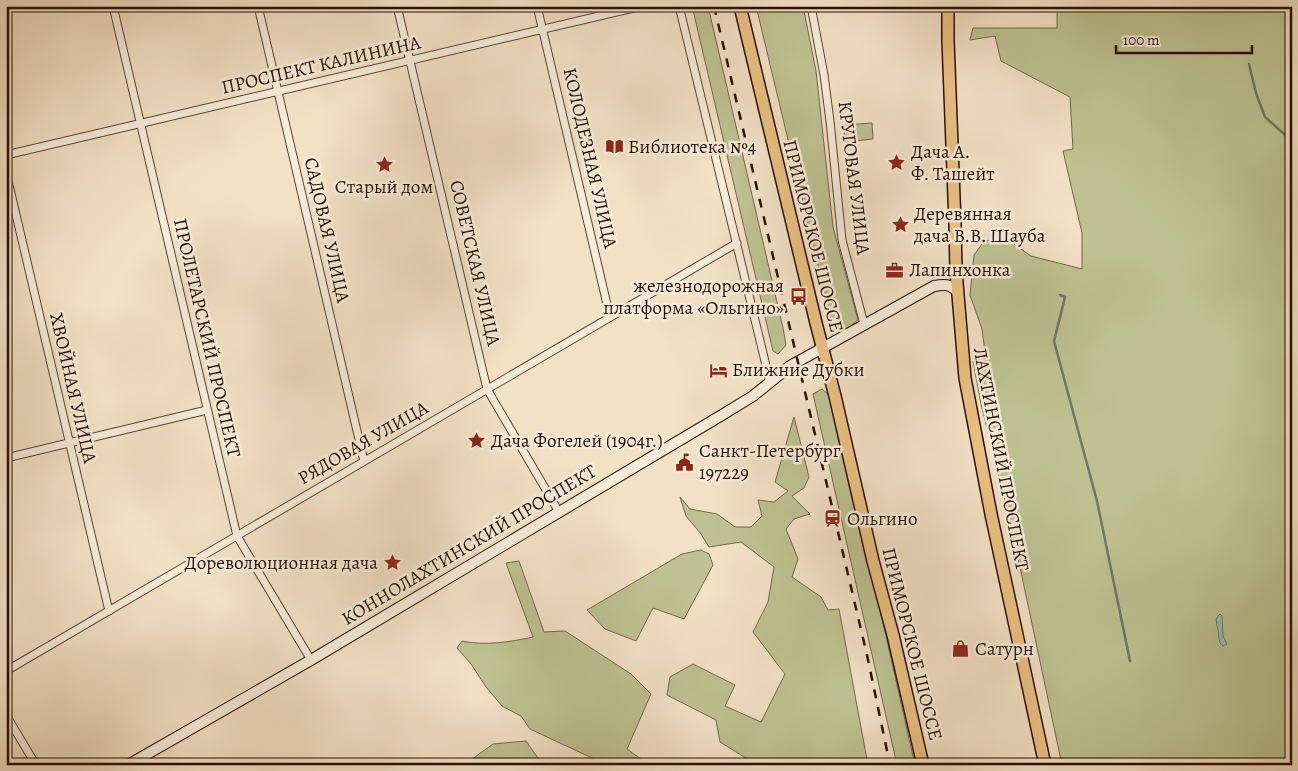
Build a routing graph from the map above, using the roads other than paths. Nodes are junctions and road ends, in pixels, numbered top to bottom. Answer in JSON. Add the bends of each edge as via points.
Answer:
{"nodes":[{"id":1,"x":113,"y":6,"type":"edge"},
{"id":2,"x":258,"y":6,"type":"edge"},
{"id":3,"x":397,"y":6,"type":"edge"},
{"id":4,"x":537,"y":6,"type":"edge"},
{"id":5,"x":642,"y":6,"type":"edge"},
{"id":6,"x":679,"y":6,"type":"edge"},
{"id":7,"x":740,"y":6,"type":"edge"},
{"id":8,"x":811,"y":6,"type":"edge"},
{"id":9,"x":948,"y":6,"type":"edge"},
{"id":10,"x":543,"y":30,"type":"junction"},
{"id":11,"x":410,"y":61,"type":"junction"},
{"id":12,"x":278,"y":92,"type":"junction"},
{"id":13,"x":140,"y":124,"type":"junction"},
{"id":14,"x":6,"y":155,"type":"edge"},
{"id":15,"x":6,"y":172,"type":"edge"},
{"id":16,"x":737,"y":243,"type":"junction"},
{"id":17,"x":957,"y":291,"type":"junction"},
{"id":18,"x":610,"y":317,"type":"junction"},
{"id":19,"x":864,"y":324,"type":"junction"},
{"id":20,"x":822,"y":348,"type":"junction"},
{"id":21,"x":770,"y":382,"type":"junction"},
{"id":22,"x":487,"y":389,"type":"junction"},
{"id":23,"x":207,"y":410,"type":"junction"},
{"id":24,"x":70,"y":443,"type":"junction"},
{"id":25,"x":6,"y":458,"type":"edge"},
{"id":26,"x":364,"y":461,"type":"junction"},
{"id":27,"x":559,"y":512,"type":"junction"},
{"id":28,"x":237,"y":536,"type":"junction"},
{"id":29,"x":109,"y":611,"type":"junction"},
{"id":30,"x":311,"y":660,"type":"junction"},
{"id":31,"x":6,"y":671,"type":"edge"},
{"id":32,"x":6,"y":715,"type":"edge"},
{"id":33,"x":36,"y":765,"type":"edge"},
{"id":34,"x":128,"y":765,"type":"edge"},
{"id":35,"x":923,"y":765,"type":"edge"},
{"id":36,"x":1045,"y":765,"type":"edge"}],
"edges":[{"from":1,"to":13,"type":"street","name":"ПРОЛЕТАРСКИЙ ПРОСПЕКТ"},
{"from":2,"to":12,"type":"street","name":"САДОВАЯ УЛИЦА"},
{"from":3,"to":11,"type":"street","name":"СОВЕТСКАЯ УЛИЦА"},
{"from":4,"to":10,"type":"street","name":"КОЛОДЕЗНАЯ УЛИЦА"},
{"from":5,"to":10,"type":"street","name":"ПРОСПЕКТ КАЛИНИНА"},
{"from":6,"to":16,"type":"street"},
{"from":7,"to":20,"type":"main road","name":"ПРИМОРСКОЕ ШОССЕ"},
{"from":8,"to":19,"type":"street","name":"КРУГОВАЯ УЛИЦА","via":[[830,121],[842,240]]},
{"from":9,"to":17,"type":"main road","name":"ЛАХТИНСКИЙ ПРОСПЕКТ"},
{"from":10,"to":11,"type":"street","name":"ПРОСПЕКТ КАЛИНИНА"},
{"from":10,"to":18,"type":"street","name":"КОЛОДЕЗНАЯ УЛИЦА"},
{"from":11,"to":12,"type":"street","name":"ПРОСПЕКТ КАЛИНИНА"},
{"from":11,"to":22,"type":"street","name":"СОВЕТСКАЯ УЛИЦА"},
{"from":12,"to":13,"type":"street","name":"ПРОСПЕКТ КАЛИНИНА"},
{"from":12,"to":26,"type":"street","name":"САДОВАЯ УЛИЦА"},
{"from":13,"to":14,"type":"street","name":"ПРОСПЕКТ КАЛИНИНА"},
{"from":13,"to":23,"type":"street","name":"ПРОЛЕТАРСКИЙ ПРОСПЕКТ"},
{"from":15,"to":24,"type":"street","name":"ХВОЙНАЯ УЛИЦА"},
{"from":16,"to":18,"type":"street","name":"РЯДОВАЯ УЛИЦА"},
{"from":16,"to":21,"type":"street"},
{"from":17,"to":19,"type":"main road","name":"КОННОЛАХТИНСКИЙ ПРОСПЕКТ","via":[[943,284],[934,286]]},
{"from":17,"to":36,"type":"main road","name":"ЛАХТИНСКИЙ ПРОСПЕКТ","via":[[965,378]]},
{"from":18,"to":22,"type":"street","name":"РЯДОВАЯ УЛИЦА"},
{"from":19,"to":20,"type":"main road","name":"КОННОЛАХТИНСКИЙ ПРОСПЕКТ"},
{"from":20,"to":21,"type":"main road","name":"КОННОЛАХТИНСКИЙ ПРОСПЕКТ"},
{"from":20,"to":35,"type":"main road","name":"ПРИМОРСКОЕ ШОССЕ"},
{"from":21,"to":27,"type":"main road","name":"КОННОЛАХТИНСКИЙ ПРОСПЕКТ","via":[[753,396]]},
{"from":22,"to":26,"type":"street","name":"РЯДОВАЯ УЛИЦА"},
{"from":22,"to":27,"type":"street","name":"СОВЕТСКАЯ УЛИЦА"},
{"from":23,"to":24,"type":"street"},
{"from":23,"to":28,"type":"street","name":"ПРОЛЕТАРСКИЙ ПРОСПЕКТ"},
{"from":24,"to":25,"type":"street"},
{"from":24,"to":29,"type":"street","name":"ХВОЙНАЯ УЛИЦА"},
{"from":26,"to":28,"type":"street","name":"РЯДОВАЯ УЛИЦА"},
{"from":27,"to":30,"type":"main road","name":"КОННОЛАХТИНСКИЙ ПРОСПЕКТ"},
{"from":28,"to":29,"type":"street","name":"РЯДОВАЯ УЛИЦА"},
{"from":28,"to":30,"type":"street","name":"ПРОЛЕТАРСКИЙ ПРОСПЕКТ"},
{"from":29,"to":31,"type":"street","name":"РЯДОВАЯ УЛИЦА"},
{"from":30,"to":34,"type":"main road","name":"КОННОЛАХТИНСКИЙ ПРОСПЕКТ"},
{"from":32,"to":33,"type":"street"}]}
